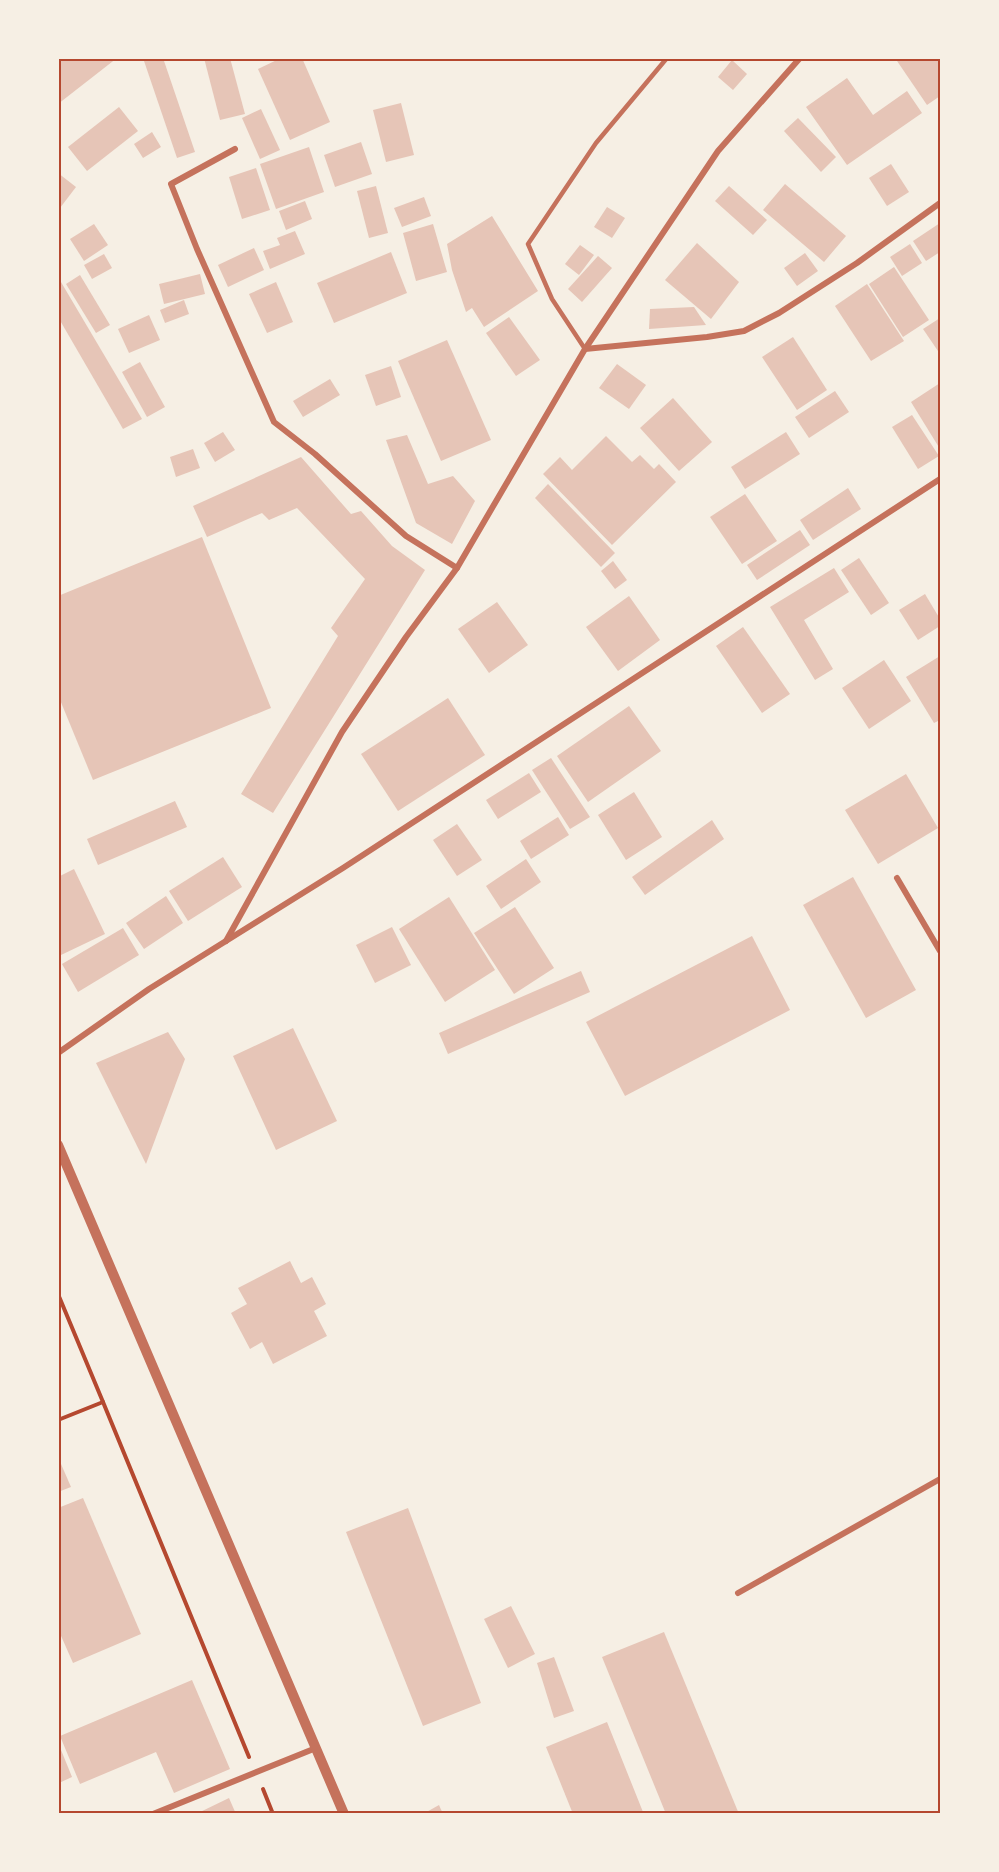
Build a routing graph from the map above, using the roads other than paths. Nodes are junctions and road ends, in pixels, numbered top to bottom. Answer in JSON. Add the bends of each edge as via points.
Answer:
{"nodes":[{"id":1,"x":667,"y":58,"type":"edge"},
{"id":2,"x":800,"y":58,"type":"edge"},
{"id":3,"x":235,"y":149,"type":"dead end"},
{"id":4,"x":940,"y":203,"type":"edge"},
{"id":5,"x":585,"y":349,"type":"junction"},
{"id":6,"x":940,"y":479,"type":"edge"},
{"id":7,"x":457,"y":568,"type":"junction"},
{"id":8,"x":897,"y":878,"type":"dead end"},
{"id":9,"x":226,"y":941,"type":"junction"},
{"id":10,"x":940,"y":951,"type":"edge"},
{"id":11,"x":58,"y":1053,"type":"edge"},
{"id":12,"x":58,"y":1145,"type":"edge"},
{"id":13,"x":940,"y":1479,"type":"edge"},
{"id":14,"x":738,"y":1593,"type":"dead end"},
{"id":15,"x":316,"y":1748,"type":"junction"},
{"id":16,"x":153,"y":1814,"type":"edge"},
{"id":17,"x":344,"y":1814,"type":"edge"}],
"edges":[{"from":1,"to":5,"type":"lane","via":[[596,143],[528,244],[552,299]]},
{"from":2,"to":5,"type":"street","via":[[718,151]]},
{"from":3,"to":7,"type":"street","via":[[171,184],[274,422],[406,536]]},
{"from":4,"to":5,"type":"street","via":[[857,263],[744,331]]},
{"from":5,"to":7,"type":"street"},
{"from":6,"to":9,"type":"street"},
{"from":7,"to":9,"type":"street","via":[[342,732]]},
{"from":8,"to":10,"type":"street"},
{"from":9,"to":11,"type":"street"},
{"from":12,"to":15,"type":"street"},
{"from":13,"to":14,"type":"street"},
{"from":15,"to":16,"type":"street"},
{"from":15,"to":17,"type":"street"}]}
